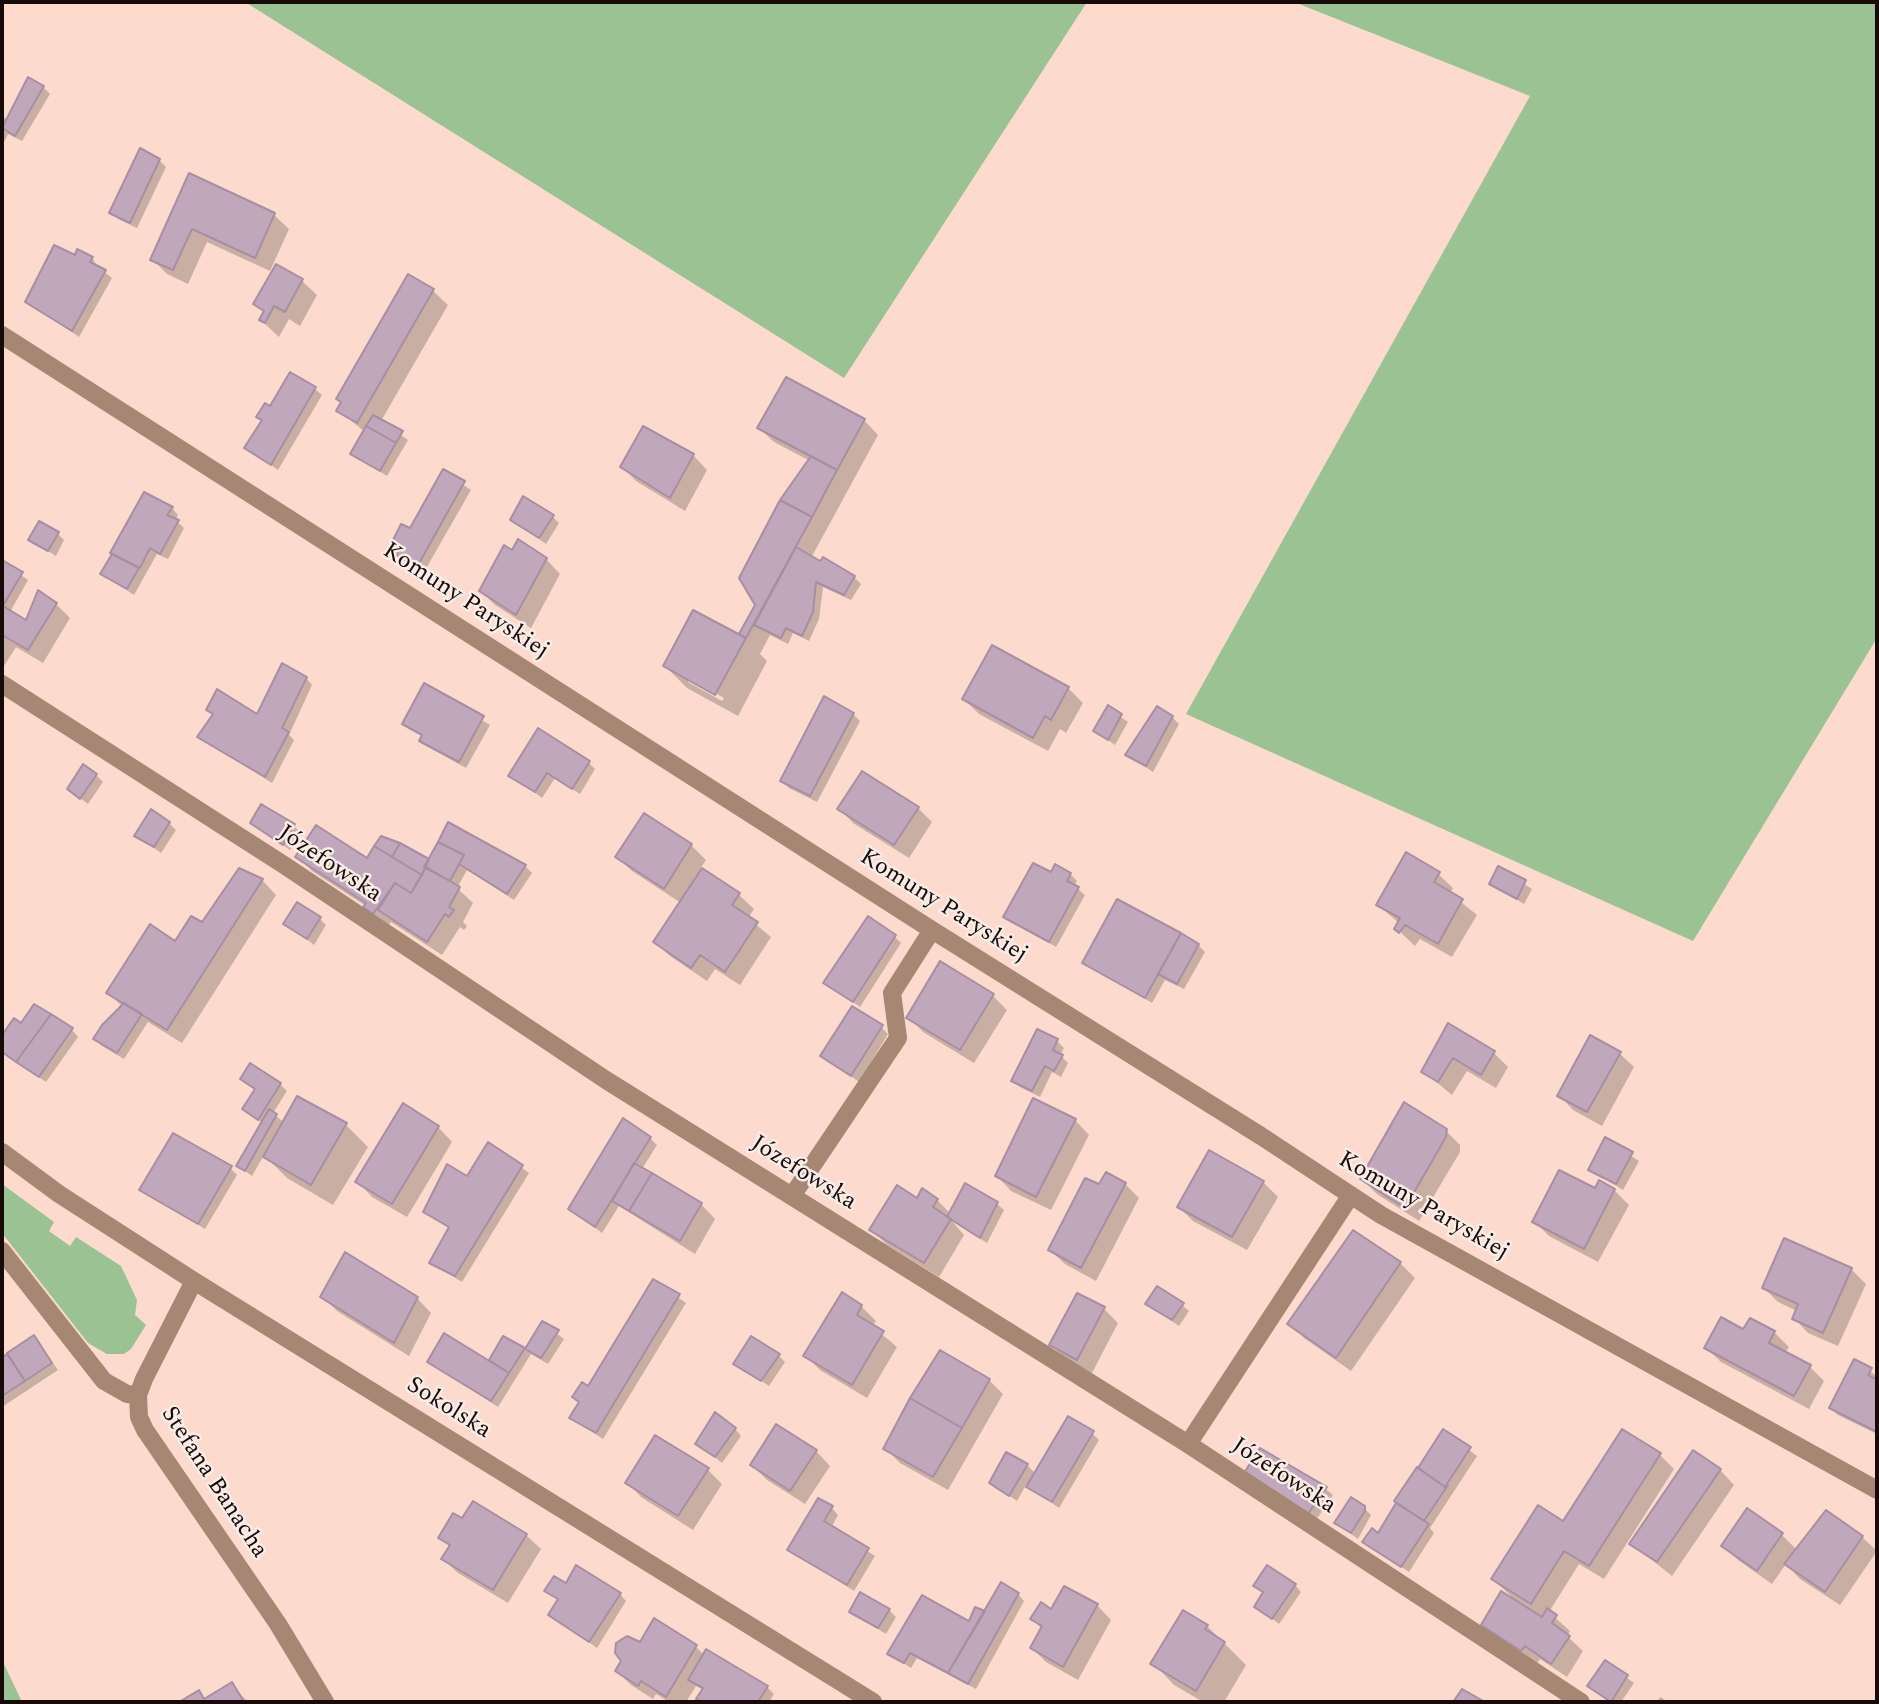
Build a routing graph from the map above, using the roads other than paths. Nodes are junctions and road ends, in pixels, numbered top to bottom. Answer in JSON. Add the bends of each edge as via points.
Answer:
{"nodes":[{"id":1,"x":2,"y":335,"type":"edge"},
{"id":2,"x":2,"y":684,"type":"edge"},
{"id":3,"x":932,"y":930,"type":"junction"},
{"id":4,"x":2,"y":1152,"type":"edge"},
{"id":5,"x":1351,"y":1195,"type":"junction"},
{"id":6,"x":792,"y":1196,"type":"junction"},
{"id":7,"x":2,"y":1251,"type":"edge"},
{"id":8,"x":194,"y":1281,"type":"junction"},
{"id":9,"x":138,"y":1395,"type":"junction"},
{"id":10,"x":1188,"y":1444,"type":"junction"},
{"id":11,"x":1877,"y":1490,"type":"edge"},
{"id":12,"x":325,"y":1702,"type":"edge"},
{"id":13,"x":873,"y":1702,"type":"edge"},
{"id":14,"x":1581,"y":1702,"type":"edge"}],
"edges":[{"from":1,"to":3,"type":"street","name":"Komuny Paryskiej"},
{"from":2,"to":6,"type":"street","name":"Józefowska","via":[[606,1080]]},
{"from":3,"to":5,"type":"street","name":"Komuny Paryskiej"},
{"from":3,"to":6,"type":"street","via":[[892,993],[898,1038]]},
{"from":4,"to":8,"type":"street","name":"Sokolska"},
{"from":5,"to":10,"type":"street"},
{"from":5,"to":11,"type":"street","name":"Komuny Paryskiej"},
{"from":6,"to":10,"type":"street","name":"Józefowska"},
{"from":7,"to":9,"type":"street","via":[[104,1381]]},
{"from":8,"to":9,"type":"street","name":"Stefana Banacha","via":[[155,1351]]},
{"from":8,"to":13,"type":"street","name":"Sokolska"},
{"from":9,"to":12,"type":"street","name":"Stefana Banacha","via":[[139,1418],[145,1430],[278,1624]]},
{"from":10,"to":14,"type":"street","name":"Józefowska"}]}
